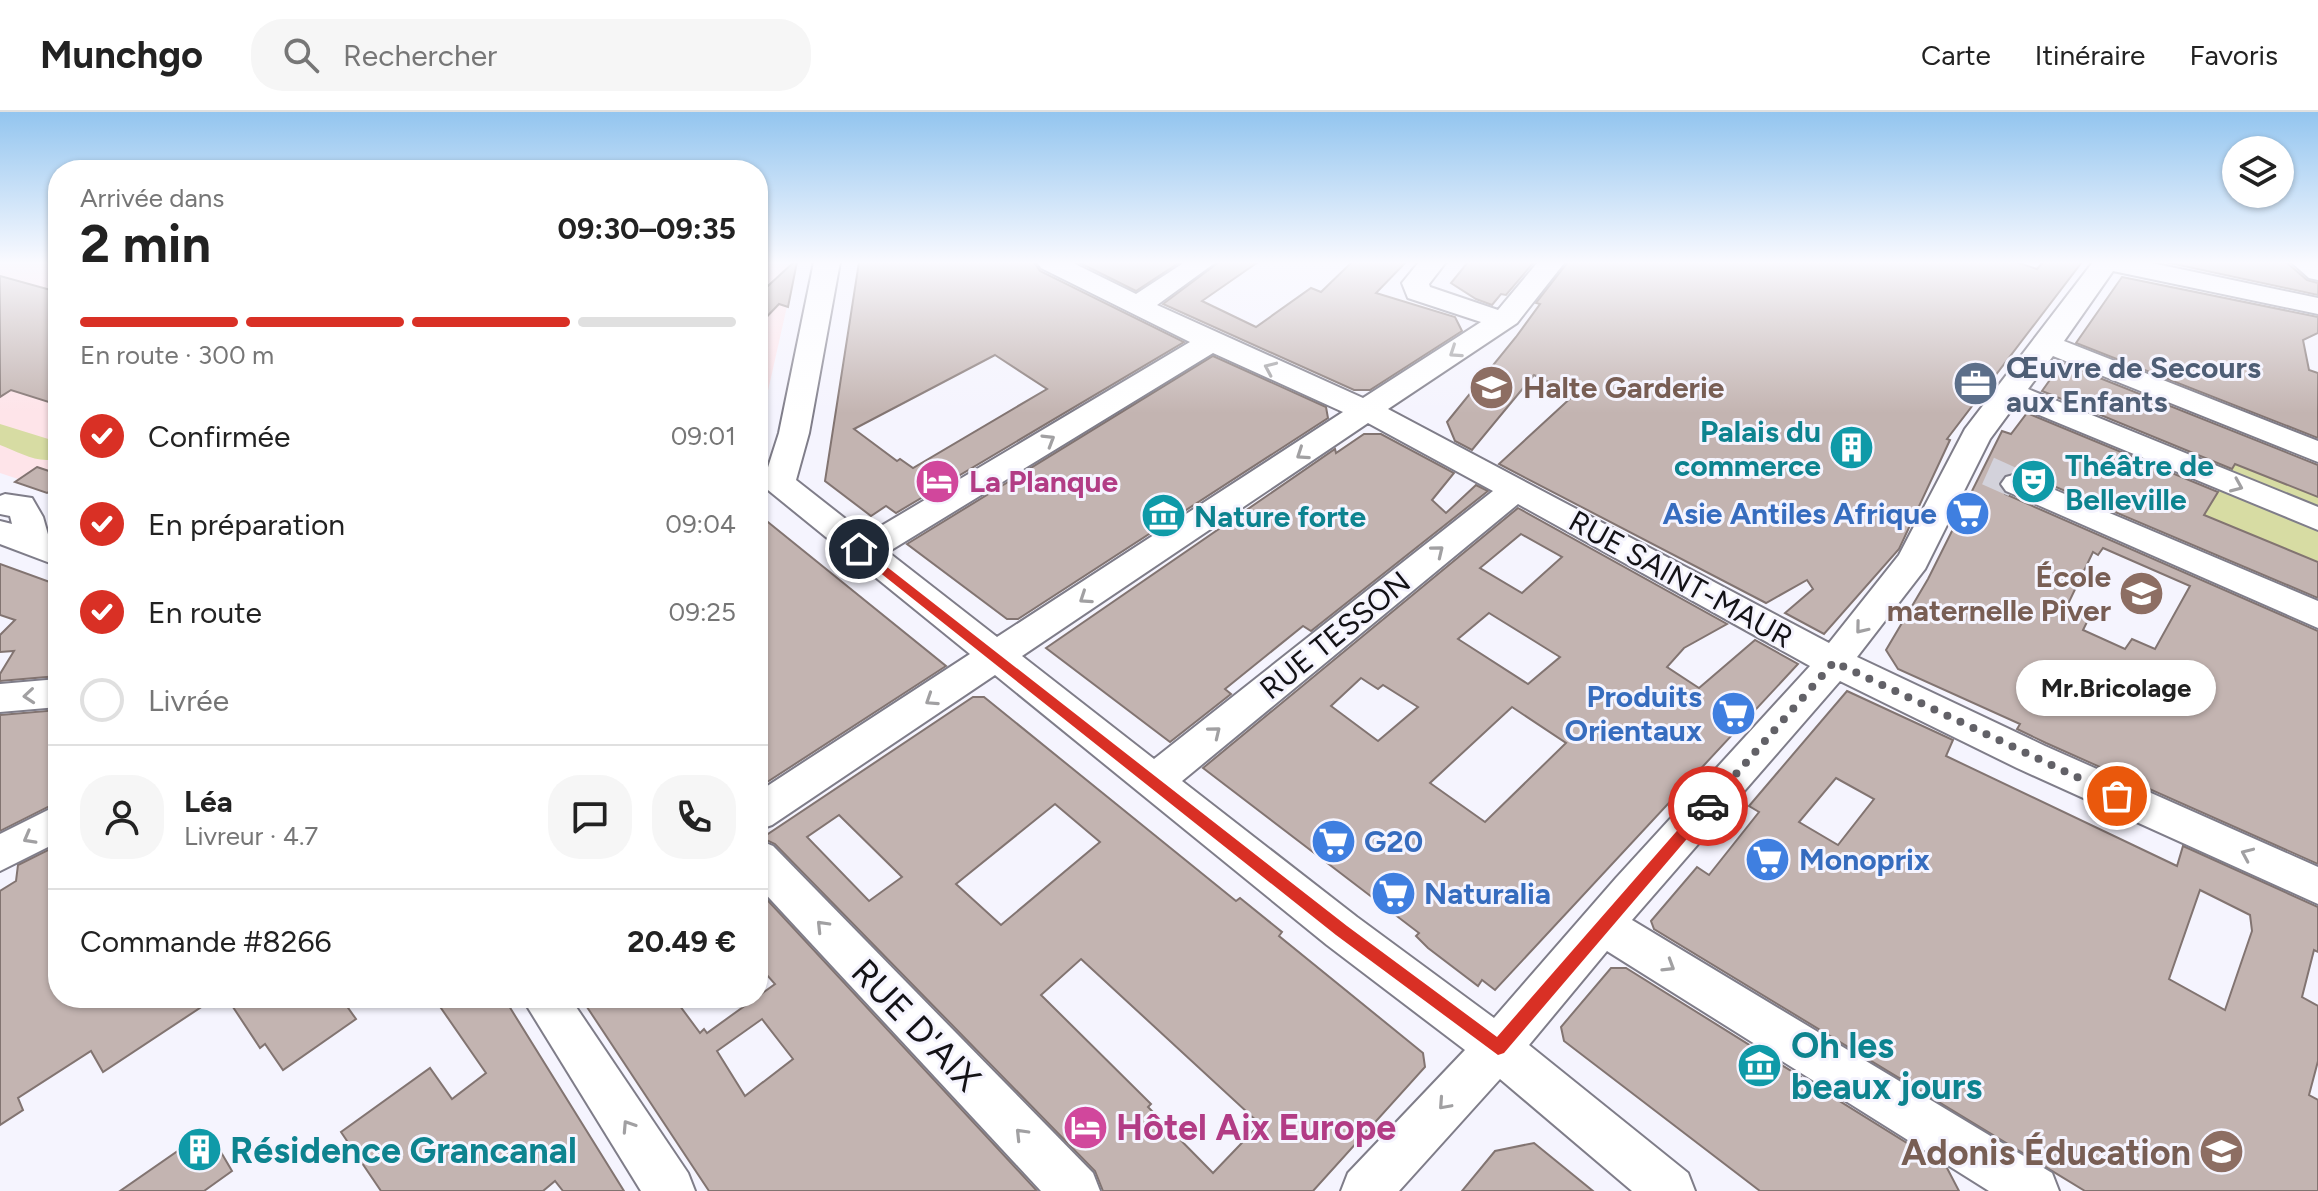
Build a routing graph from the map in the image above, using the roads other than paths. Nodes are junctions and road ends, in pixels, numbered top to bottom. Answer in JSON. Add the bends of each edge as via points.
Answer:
{"nodes":[{"id":1,"x":817,"y":312,"type":"edge"},
{"id":2,"x":1150,"y":312,"type":"edge"},
{"id":3,"x":1479,"y":312,"type":"edge"},
{"id":4,"x":1511,"y":312,"type":"edge"},
{"id":5,"x":2071,"y":312,"type":"edge"},
{"id":6,"x":1502,"y":320,"type":"junction"},
{"id":7,"x":1211,"y":342,"type":"junction"},
{"id":8,"x":2048,"y":344,"type":"junction"},
{"id":9,"x":2009,"y":392,"type":"junction"},
{"id":10,"x":1367,"y":411,"type":"junction"},
{"id":11,"x":2318,"y":452,"type":"edge"},
{"id":12,"x":1989,"y":472,"type":"junction"},
{"id":13,"x":768,"y":486,"type":"edge"},
{"id":14,"x":1516,"y":489,"type":"junction"},
{"id":15,"x":1,"y":511,"type":"edge"},
{"id":16,"x":2318,"y":519,"type":"edge"},
{"id":17,"x":46,"y":550,"type":"edge"},
{"id":18,"x":862,"y":552,"type":"junction"},
{"id":19,"x":2318,"y":615,"type":"edge"},
{"id":20,"x":996,"y":657,"type":"junction"},
{"id":21,"x":1834,"y":662,"type":"junction"},
{"id":22,"x":48,"y":694,"type":"edge"},
{"id":23,"x":0,"y":698,"type":"edge"},
{"id":24,"x":1154,"y":781,"type":"junction"},
{"id":25,"x":768,"y":806,"type":"edge"},
{"id":26,"x":48,"y":828,"type":"edge"},
{"id":27,"x":0,"y":854,"type":"edge"},
{"id":28,"x":768,"y":869,"type":"edge"},
{"id":29,"x":2318,"y":886,"type":"edge"},
{"id":30,"x":1603,"y":925,"type":"junction"},
{"id":31,"x":551,"y":1008,"type":"edge"},
{"id":32,"x":1498,"y":1048,"type":"junction"},
{"id":33,"x":2005,"y":1183,"type":"edge"},
{"id":34,"x":670,"y":1191,"type":"edge"},
{"id":35,"x":1075,"y":1191,"type":"edge"},
{"id":36,"x":1366,"y":1191,"type":"edge"},
{"id":37,"x":1670,"y":1191,"type":"edge"}],
"edges":[{"from":1,"to":13,"type":"street","via":[[794,433]]},
{"from":2,"to":7,"type":"street","name":"RUE SAINT-MAUR"},
{"from":3,"to":6,"type":"street"},
{"from":4,"to":6,"type":"street"},
{"from":5,"to":8,"type":"street"},
{"from":6,"to":10,"type":"street","one_way":true},
{"from":10,"to":7,"type":"street","name":"RUE SAINT-MAUR","one_way":true},
{"from":18,"to":7,"type":"street","one_way":true},
{"from":8,"to":9,"type":"street"},
{"from":8,"to":11,"type":"street"},
{"from":9,"to":12,"type":"street","via":[[1976,436]]},
{"from":9,"to":16,"type":"street","one_way":true},
{"from":10,"to":14,"type":"street","name":"RUE SAINT-MAUR"},
{"from":10,"to":20,"type":"street","one_way":true},
{"from":12,"to":19,"type":"street"},
{"from":12,"to":21,"type":"street","one_way":true,"via":[[1920,549]]},
{"from":13,"to":18,"type":"street"},
{"from":14,"to":21,"type":"street","name":"RUE SAINT-MAUR"},
{"from":24,"to":14,"type":"street","name":"RUE TESSON","one_way":true},
{"from":15,"to":17,"type":"street"},
{"from":18,"to":20,"type":"street"},
{"from":20,"to":24,"type":"street"},
{"from":20,"to":25,"type":"street","one_way":true},
{"from":29,"to":21,"type":"street","name":"RUE SAINT-MAUR","one_way":true},
{"from":21,"to":30,"type":"street"},
{"from":22,"to":23,"type":"street","one_way":true},
{"from":24,"to":32,"type":"street"},
{"from":26,"to":27,"type":"street","one_way":true},
{"from":35,"to":28,"type":"street","name":"RUE D'AIX","one_way":true},
{"from":30,"to":32,"type":"street"},
{"from":30,"to":33,"type":"street","one_way":true},
{"from":34,"to":31,"type":"street","one_way":true},
{"from":32,"to":36,"type":"street","one_way":true},
{"from":32,"to":37,"type":"street"}]}
